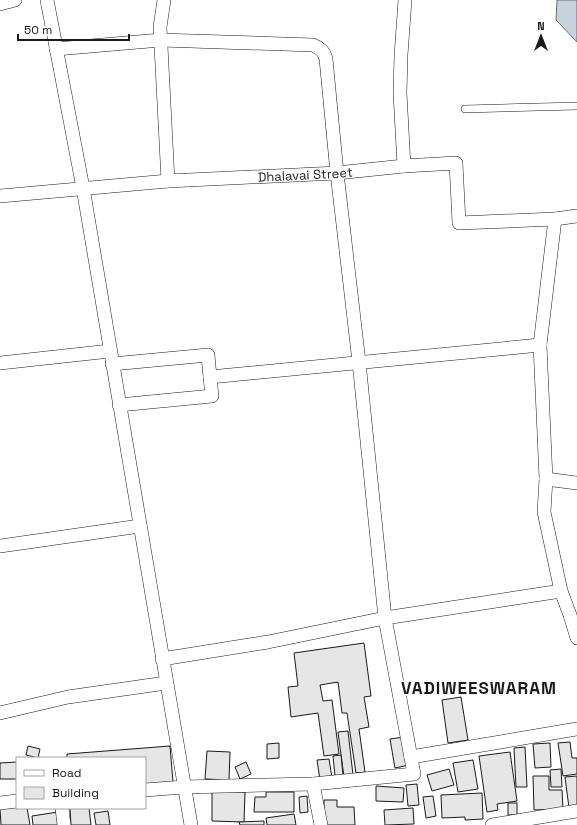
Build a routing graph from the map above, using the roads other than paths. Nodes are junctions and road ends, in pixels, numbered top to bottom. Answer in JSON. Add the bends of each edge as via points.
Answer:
{"nodes":[{"id":1,"x":15,"y":0,"type":"edge"},
{"id":2,"x":47,"y":0,"type":"edge"},
{"id":3,"x":164,"y":0,"type":"edge"},
{"id":4,"x":405,"y":0,"type":"edge"},
{"id":5,"x":0,"y":4,"type":"edge"},
{"id":6,"x":161,"y":40,"type":"junction"},
{"id":7,"x":56,"y":49,"type":"junction"},
{"id":8,"x":577,"y":106,"type":"edge"},
{"id":9,"x":465,"y":109,"type":"dead end"},
{"id":10,"x":404,"y":166,"type":"junction"},
{"id":11,"x":337,"y":173,"type":"junction"},
{"id":12,"x":168,"y":181,"type":"junction"},
{"id":13,"x":83,"y":188,"type":"junction"},
{"id":14,"x":0,"y":196,"type":"edge"},
{"id":15,"x":577,"y":216,"type":"edge"},
{"id":16,"x":555,"y":219,"type":"junction"},
{"id":17,"x":540,"y":345,"type":"junction"},
{"id":18,"x":111,"y":357,"type":"junction"},
{"id":19,"x":359,"y":362,"type":"junction"},
{"id":20,"x":0,"y":363,"type":"edge"},
{"id":21,"x":210,"y":377,"type":"junction"},
{"id":22,"x":119,"y":405,"type":"junction"},
{"id":23,"x":546,"y":479,"type":"junction"},
{"id":24,"x":577,"y":483,"type":"edge"},
{"id":25,"x":140,"y":526,"type":"junction"},
{"id":26,"x":0,"y":546,"type":"edge"},
{"id":27,"x":561,"y":591,"type":"junction"},
{"id":28,"x":385,"y":618,"type":"junction"},
{"id":29,"x":577,"y":638,"type":"edge"},
{"id":30,"x":162,"y":658,"type":"junction"},
{"id":31,"x":166,"y":683,"type":"junction"},
{"id":32,"x":0,"y":713,"type":"edge"},
{"id":33,"x":577,"y":729,"type":"edge"},
{"id":34,"x":411,"y":757,"type":"junction"},
{"id":35,"x":313,"y":784,"type":"junction"},
{"id":36,"x":184,"y":787,"type":"junction"},
{"id":37,"x":146,"y":790,"type":"edge"},
{"id":38,"x":16,"y":801,"type":"edge"},
{"id":39,"x":0,"y":803,"type":"edge"},
{"id":40,"x":62,"y":809,"type":"edge"},
{"id":41,"x":577,"y":811,"type":"edge"},
{"id":42,"x":64,"y":825,"type":"edge"},
{"id":43,"x":191,"y":825,"type":"edge"},
{"id":44,"x":321,"y":825,"type":"edge"},
{"id":45,"x":492,"y":825,"type":"edge"}],
"edges":[{"from":1,"to":5,"type":"street"},
{"from":2,"to":7,"type":"street"},
{"from":3,"to":6,"type":"street"},
{"from":4,"to":10,"type":"street","via":[[400,93]]},
{"from":6,"to":7,"type":"street"},
{"from":6,"to":11,"type":"street","via":[[312,45],[321,49],[326,59]]},
{"from":6,"to":12,"type":"street"},
{"from":7,"to":13,"type":"street"},
{"from":8,"to":9,"type":"lane"},
{"from":10,"to":11,"type":"street","name":"Dhalavai Street"},
{"from":10,"to":16,"type":"street","name":"Dhalavai Street","via":[[456,163],[459,223]]},
{"from":11,"to":12,"type":"street","name":"Dhalavai Street"},
{"from":11,"to":19,"type":"street"},
{"from":12,"to":13,"type":"street","name":"Dhalavai Street"},
{"from":13,"to":14,"type":"street","name":"Dhalavai Street"},
{"from":13,"to":18,"type":"street"},
{"from":15,"to":16,"type":"street"},
{"from":16,"to":17,"type":"street"},
{"from":17,"to":19,"type":"street"},
{"from":17,"to":23,"type":"street"},
{"from":18,"to":20,"type":"street"},
{"from":18,"to":21,"type":"street","via":[[208,355]]},
{"from":18,"to":22,"type":"street"},
{"from":19,"to":21,"type":"street"},
{"from":19,"to":28,"type":"street"},
{"from":21,"to":22,"type":"street","via":[[212,396]]},
{"from":22,"to":25,"type":"street"},
{"from":23,"to":24,"type":"street"},
{"from":23,"to":27,"type":"street","via":[[544,512]]},
{"from":25,"to":26,"type":"street"},
{"from":25,"to":30,"type":"street"},
{"from":27,"to":28,"type":"street"},
{"from":27,"to":29,"type":"street"},
{"from":28,"to":30,"type":"street","via":[[268,642]]},
{"from":28,"to":34,"type":"street"},
{"from":30,"to":31,"type":"street"},
{"from":31,"to":32,"type":"street","via":[[68,697]]},
{"from":31,"to":36,"type":"street"},
{"from":33,"to":34,"type":"street"},
{"from":34,"to":35,"type":"street","via":[[414,774]]},
{"from":35,"to":36,"type":"street"},
{"from":35,"to":44,"type":"street"},
{"from":36,"to":37,"type":"street"},
{"from":36,"to":43,"type":"street"},
{"from":38,"to":39,"type":"street"},
{"from":40,"to":42,"type":"street"},
{"from":41,"to":45,"type":"street"}]}
